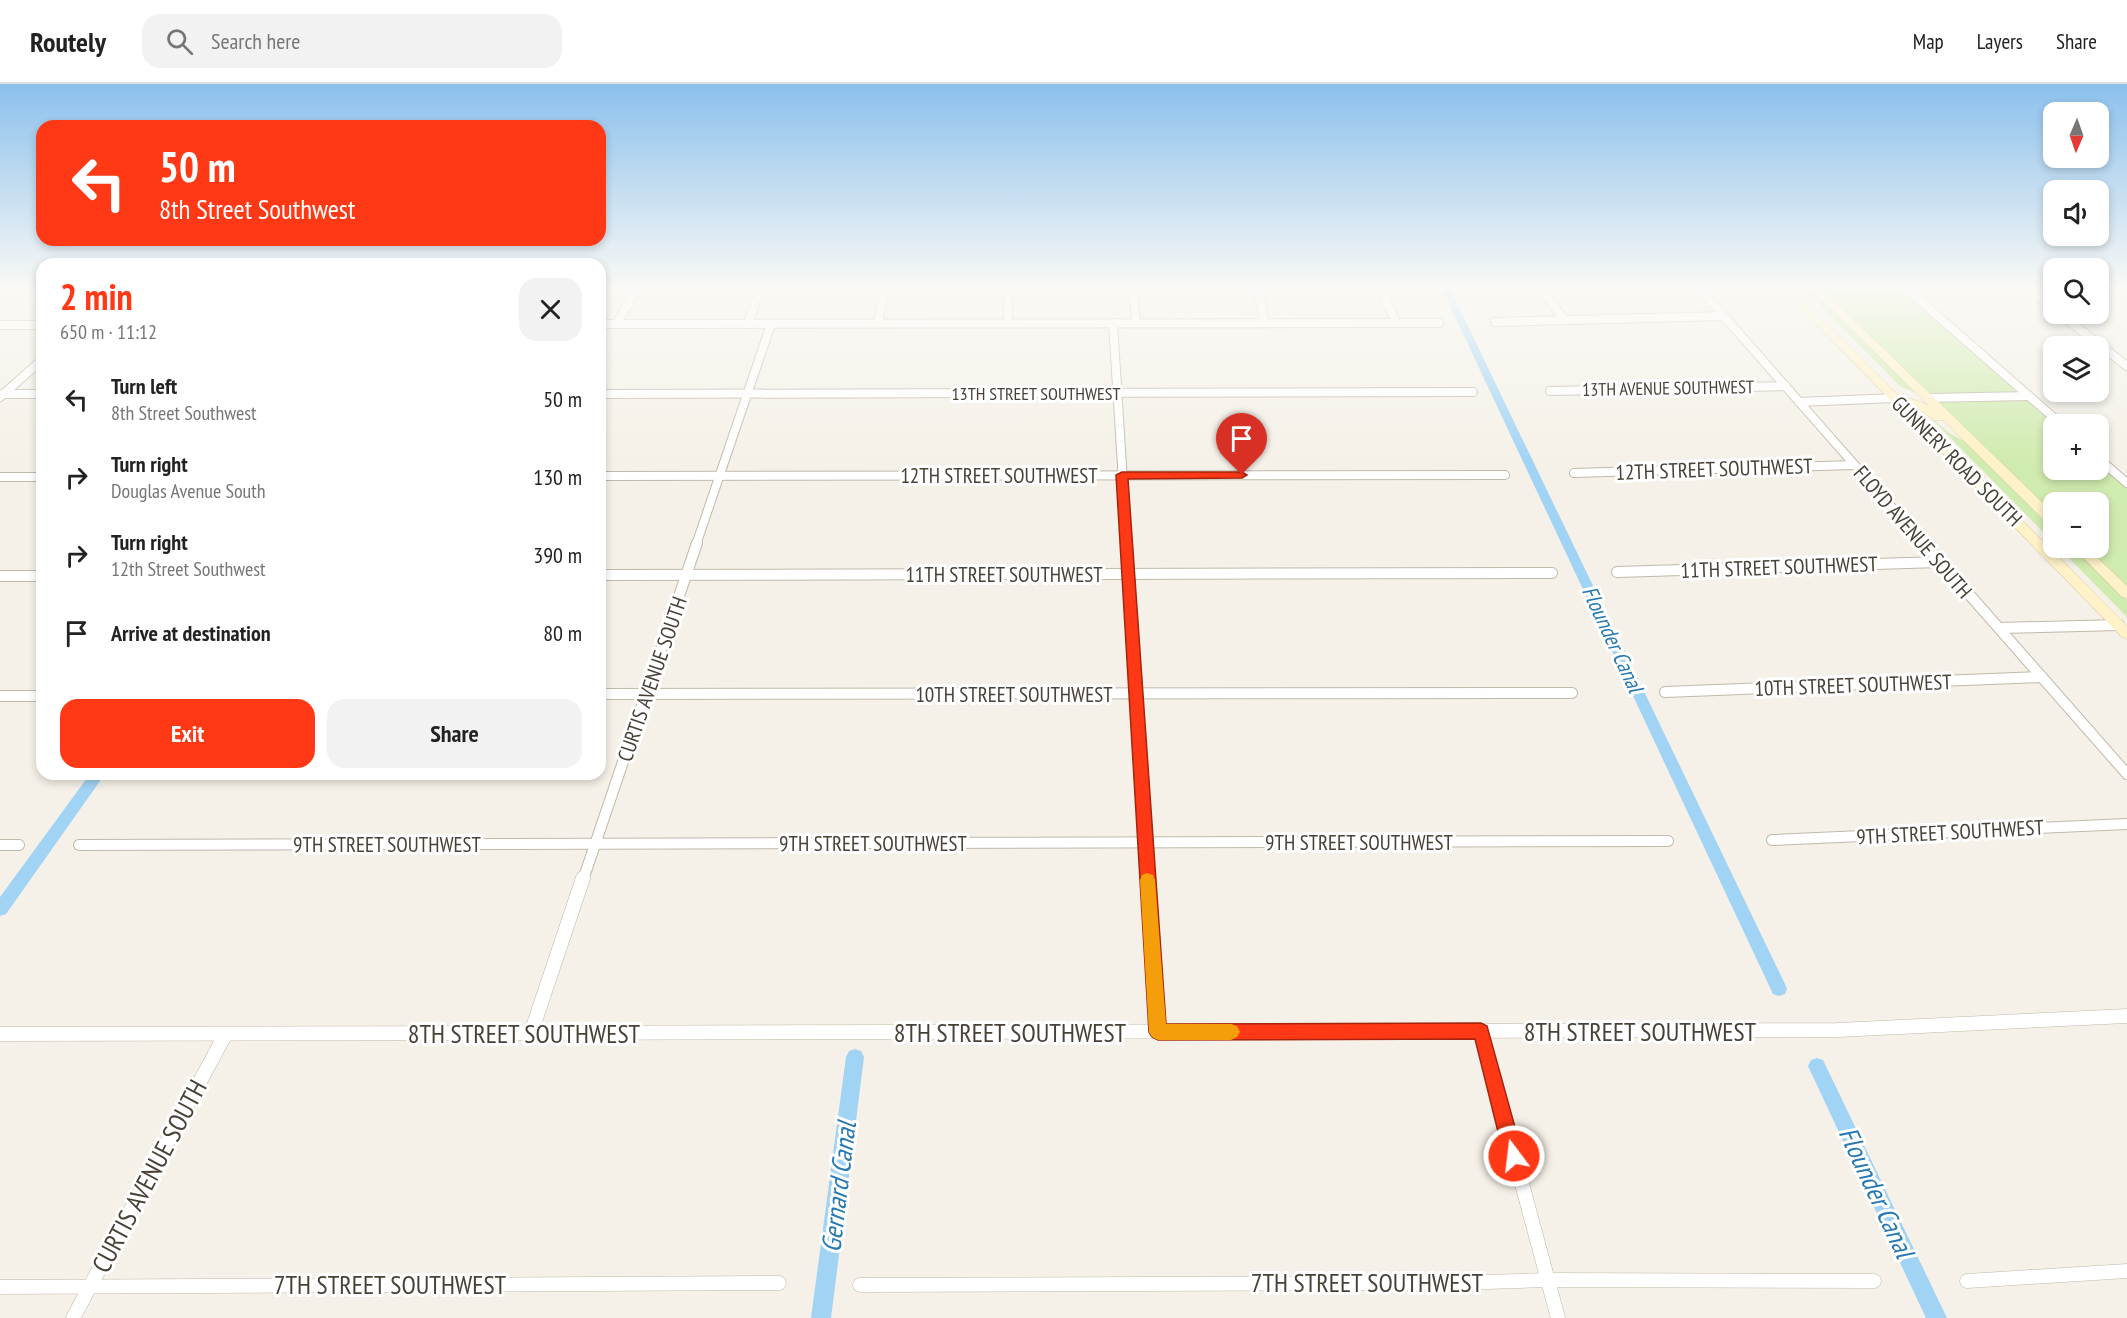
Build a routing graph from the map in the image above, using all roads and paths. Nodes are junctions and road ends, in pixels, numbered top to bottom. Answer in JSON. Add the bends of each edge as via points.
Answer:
{"nodes":[{"id":1,"x":763,"y":347,"type":"edge"},
{"id":2,"x":1114,"y":347,"type":"edge"},
{"id":3,"x":1751,"y":347,"type":"edge"},
{"id":4,"x":1844,"y":347,"type":"edge"},
{"id":5,"x":1875,"y":347,"type":"edge"},
{"id":6,"x":1973,"y":347,"type":"edge"},
{"id":7,"x":2102,"y":347,"type":"edge"},
{"id":8,"x":1858,"y":361,"type":"junction"},
{"id":9,"x":36,"y":365,"type":"edge"},
{"id":10,"x":2127,"y":366,"type":"edge"},
{"id":11,"x":1786,"y":386,"type":"junction"},
{"id":12,"x":1550,"y":391,"type":"dead end"},
{"id":13,"x":1473,"y":392,"type":"dead end"},
{"id":14,"x":1117,"y":393,"type":"junction"},
{"id":15,"x":36,"y":394,"type":"edge"},
{"id":16,"x":606,"y":394,"type":"edge"},
{"id":17,"x":747,"y":394,"type":"junction"},
{"id":18,"x":1,"y":395,"type":"edge"},
{"id":19,"x":2029,"y":396,"type":"junction"},
{"id":20,"x":1895,"y":398,"type":"junction"},
{"id":21,"x":1928,"y":398,"type":"junction"},
{"id":22,"x":1799,"y":402,"type":"junction"},
{"id":23,"x":2050,"y":414,"type":"edge"},
{"id":24,"x":1974,"y":443,"type":"junction"},
{"id":25,"x":1854,"y":465,"type":"junction"},
{"id":26,"x":2109,"y":467,"type":"edge"},
{"id":27,"x":1574,"y":473,"type":"dead end"},
{"id":28,"x":1122,"y":475,"type":"junction"},
{"id":29,"x":1505,"y":475,"type":"dead end"},
{"id":30,"x":606,"y":476,"type":"edge"},
{"id":31,"x":720,"y":476,"type":"junction"},
{"id":32,"x":0,"y":477,"type":"edge"},
{"id":33,"x":36,"y":477,"type":"edge"},
{"id":34,"x":2127,"y":483,"type":"edge"},
{"id":35,"x":2043,"y":511,"type":"edge"},
{"id":36,"x":2090,"y":558,"type":"edge"},
{"id":37,"x":1940,"y":562,"type":"junction"},
{"id":38,"x":1617,"y":572,"type":"dead end"},
{"id":39,"x":1552,"y":573,"type":"dead end"},
{"id":40,"x":1129,"y":574,"type":"junction"},
{"id":41,"x":606,"y":575,"type":"edge"},
{"id":42,"x":686,"y":575,"type":"junction"},
{"id":43,"x":0,"y":576,"type":"edge"},
{"id":44,"x":36,"y":576,"type":"edge"},
{"id":45,"x":2127,"y":594,"type":"edge"},
{"id":46,"x":1999,"y":628,"type":"junction"},
{"id":47,"x":2123,"y":629,"type":"edge"},
{"id":48,"x":2042,"y":677,"type":"junction"},
{"id":49,"x":1665,"y":692,"type":"dead end"},
{"id":50,"x":1136,"y":693,"type":"junction"},
{"id":51,"x":1572,"y":693,"type":"dead end"},
{"id":52,"x":606,"y":694,"type":"edge"},
{"id":53,"x":647,"y":694,"type":"junction"},
{"id":54,"x":0,"y":696,"type":"edge"},
{"id":55,"x":36,"y":696,"type":"edge"},
{"id":56,"x":2127,"y":774,"type":"edge"},
{"id":57,"x":2127,"y":824,"type":"edge"},
{"id":58,"x":1772,"y":840,"type":"dead end"},
{"id":59,"x":1668,"y":841,"type":"dead end"},
{"id":60,"x":1145,"y":842,"type":"junction"},
{"id":61,"x":596,"y":843,"type":"junction"},
{"id":62,"x":19,"y":844,"type":"dead end"},
{"id":63,"x":0,"y":845,"type":"edge"},
{"id":64,"x":79,"y":845,"type":"dead end"},
{"id":65,"x":2127,"y":1016,"type":"edge"},
{"id":66,"x":1481,"y":1031,"type":"junction"},
{"id":67,"x":1158,"y":1032,"type":"junction"},
{"id":68,"x":531,"y":1033,"type":"junction"},
{"id":69,"x":0,"y":1034,"type":"edge"},
{"id":70,"x":225,"y":1035,"type":"junction"},
{"id":71,"x":2127,"y":1271,"type":"edge"},
{"id":72,"x":1548,"y":1280,"type":"junction"},
{"id":73,"x":1874,"y":1281,"type":"dead end"},
{"id":74,"x":1967,"y":1281,"type":"dead end"},
{"id":75,"x":779,"y":1283,"type":"dead end"},
{"id":76,"x":860,"y":1285,"type":"dead end"},
{"id":77,"x":90,"y":1286,"type":"junction"},
{"id":78,"x":0,"y":1287,"type":"edge"},
{"id":79,"x":73,"y":1318,"type":"edge"},
{"id":80,"x":1558,"y":1318,"type":"edge"}],
"edges":[{"from":1,"to":17,"type":"street","name":"CURTIS AVENUE SOUTH"},
{"from":2,"to":14,"type":"street"},
{"from":3,"to":11,"type":"street","name":"FLOYD AVENUE SOUTH"},
{"from":4,"to":8,"type":"main road","name":"GUNNERY ROAD SOUTH"},
{"from":5,"to":21,"type":"main road","name":"GUNNERY ROAD SOUTH"},
{"from":6,"to":19,"type":"street"},
{"from":7,"to":10,"type":"street"},
{"from":8,"to":20,"type":"main road","name":"GUNNERY ROAD SOUTH"},
{"from":8,"to":21,"type":"main road","via":[[1895,387]]},
{"from":9,"to":18,"type":"street"},
{"from":11,"to":12,"type":"street","name":"13TH AVENUE SOUTHWEST"},
{"from":11,"to":22,"type":"street","name":"FLOYD AVENUE SOUTH"},
{"from":13,"to":14,"type":"street","name":"13TH STREET SOUTHWEST"},
{"from":14,"to":17,"type":"street","name":"13TH STREET SOUTHWEST"},
{"from":14,"to":28,"type":"street"},
{"from":15,"to":18,"type":"street"},
{"from":16,"to":17,"type":"street","name":"13TH STREET SOUTHWEST"},
{"from":17,"to":31,"type":"street","name":"CURTIS AVENUE SOUTH"},
{"from":19,"to":21,"type":"street"},
{"from":19,"to":23,"type":"street"},
{"from":20,"to":22,"type":"street"},
{"from":20,"to":24,"type":"main road","via":[[1920,405],[1953,432]]},
{"from":20,"to":47,"type":"main road","name":"GUNNERY ROAD SOUTH"},
{"from":21,"to":24,"type":"main road","name":"GUNNERY ROAD SOUTH"},
{"from":22,"to":25,"type":"street","name":"FLOYD AVENUE SOUTH"},
{"from":24,"to":35,"type":"main road","name":"GUNNERY ROAD SOUTH"},
{"from":25,"to":27,"type":"street","name":"12TH STREET SOUTHWEST"},
{"from":25,"to":37,"type":"street","name":"FLOYD AVENUE SOUTH"},
{"from":26,"to":34,"type":"street"},
{"from":28,"to":29,"type":"street","name":"12TH STREET SOUTHWEST"},
{"from":28,"to":31,"type":"street","name":"12TH STREET SOUTHWEST"},
{"from":28,"to":40,"type":"street"},
{"from":30,"to":31,"type":"street","name":"12TH STREET SOUTHWEST"},
{"from":31,"to":42,"type":"street","name":"CURTIS AVENUE SOUTH"},
{"from":32,"to":33,"type":"street"},
{"from":36,"to":45,"type":"main road"},
{"from":37,"to":38,"type":"street","name":"11TH STREET SOUTHWEST"},
{"from":37,"to":46,"type":"street","name":"FLOYD AVENUE SOUTH"},
{"from":39,"to":40,"type":"street","name":"11TH STREET SOUTHWEST"},
{"from":40,"to":42,"type":"street","name":"11TH STREET SOUTHWEST"},
{"from":40,"to":50,"type":"street"},
{"from":41,"to":42,"type":"street","name":"11TH STREET SOUTHWEST"},
{"from":42,"to":53,"type":"street","name":"CURTIS AVENUE SOUTH"},
{"from":43,"to":44,"type":"street"},
{"from":46,"to":47,"type":"street"},
{"from":46,"to":48,"type":"street","name":"FLOYD AVENUE SOUTH"},
{"from":48,"to":49,"type":"street","name":"10TH STREET SOUTHWEST"},
{"from":48,"to":56,"type":"street","name":"FLOYD AVENUE SOUTH"},
{"from":50,"to":51,"type":"street","name":"10TH STREET SOUTHWEST"},
{"from":50,"to":53,"type":"street","name":"10TH STREET SOUTHWEST"},
{"from":50,"to":60,"type":"street"},
{"from":52,"to":53,"type":"street","name":"10TH STREET SOUTHWEST"},
{"from":53,"to":61,"type":"street","name":"CURTIS AVENUE SOUTH"},
{"from":54,"to":55,"type":"street"},
{"from":57,"to":58,"type":"street","name":"9TH STREET SOUTHWEST"},
{"from":59,"to":60,"type":"street","name":"9TH STREET SOUTHWEST"},
{"from":60,"to":61,"type":"street","name":"9TH STREET SOUTHWEST"},
{"from":60,"to":67,"type":"street"},
{"from":61,"to":64,"type":"street","name":"9TH STREET SOUTHWEST"},
{"from":61,"to":68,"type":"street","name":"CURTIS AVENUE SOUTH"},
{"from":62,"to":63,"type":"street"},
{"from":65,"to":66,"type":"street","name":"8TH STREET SOUTHWEST","via":[[1838,1030]]},
{"from":66,"to":67,"type":"street","name":"8TH STREET SOUTHWEST"},
{"from":66,"to":72,"type":"street"},
{"from":67,"to":68,"type":"street","name":"8TH STREET SOUTHWEST"},
{"from":68,"to":70,"type":"street","name":"8TH STREET SOUTHWEST"},
{"from":69,"to":70,"type":"street","name":"8TH STREET SOUTHWEST"},
{"from":70,"to":77,"type":"street","name":"CURTIS AVENUE SOUTH"},
{"from":71,"to":74,"type":"street"},
{"from":72,"to":73,"type":"street","name":"7TH STREET SOUTHWEST"},
{"from":72,"to":76,"type":"street","name":"7TH STREET SOUTHWEST"},
{"from":72,"to":80,"type":"street"},
{"from":75,"to":77,"type":"street","name":"7TH STREET SOUTHWEST"},
{"from":77,"to":78,"type":"street","name":"7TH STREET SOUTHWEST"},
{"from":77,"to":79,"type":"street","name":"CURTIS AVENUE SOUTH"}]}
